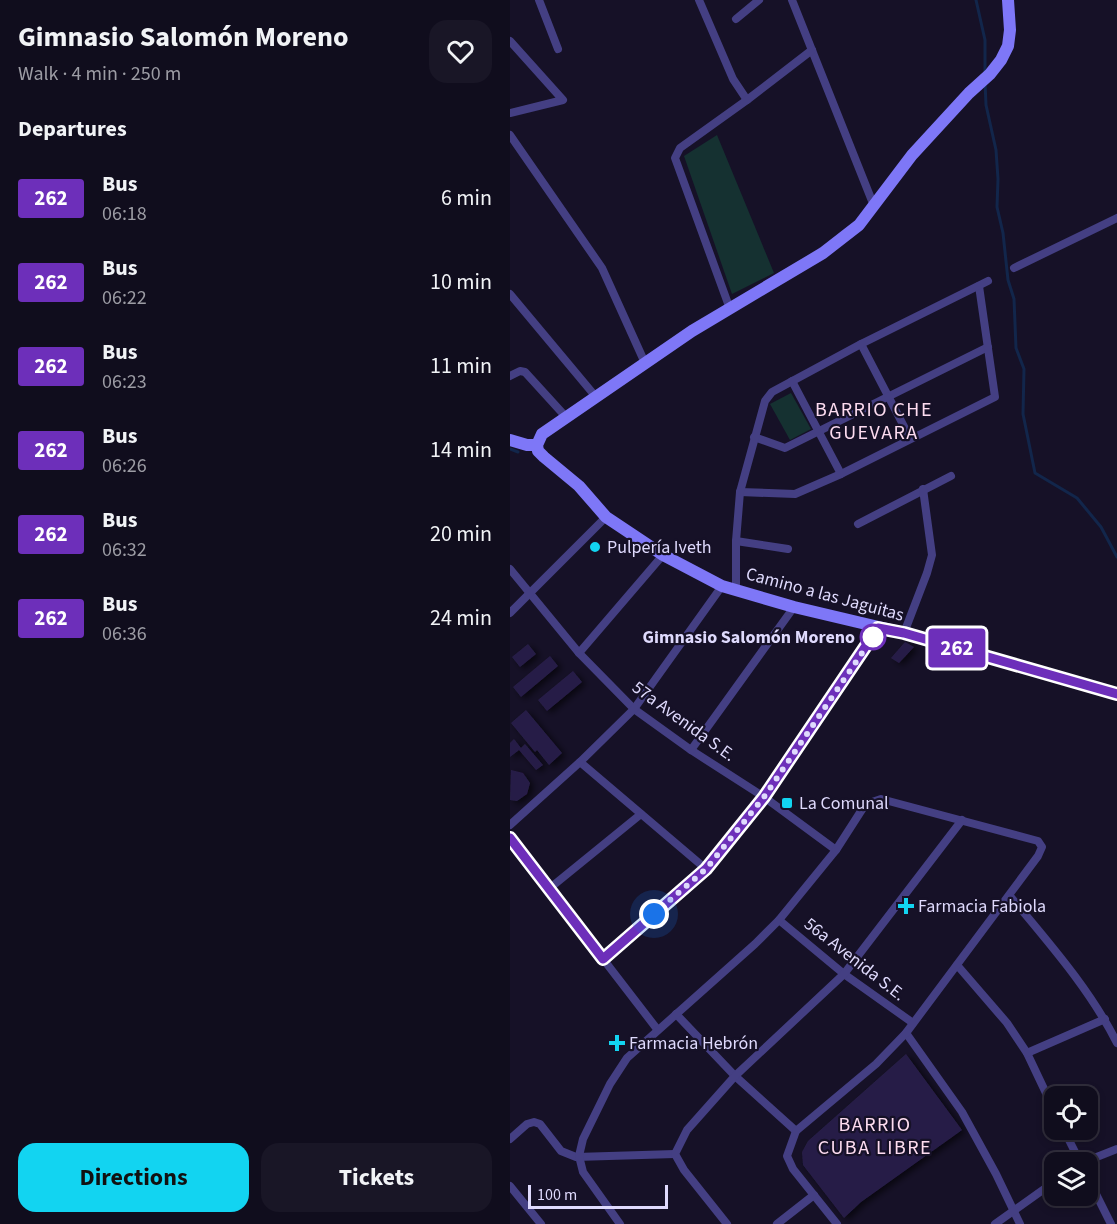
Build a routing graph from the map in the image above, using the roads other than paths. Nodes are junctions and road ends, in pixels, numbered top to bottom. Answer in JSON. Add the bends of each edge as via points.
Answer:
{"nodes":[{"id":1,"x":539,"y":0,"type":"edge"},
{"id":2,"x":699,"y":0,"type":"edge"},
{"id":3,"x":759,"y":0,"type":"edge"},
{"id":4,"x":792,"y":0,"type":"edge"},
{"id":5,"x":1008,"y":0,"type":"edge"},
{"id":6,"x":736,"y":19,"type":"dead end"},
{"id":7,"x":510,"y":41,"type":"edge"},
{"id":8,"x":558,"y":49,"type":"dead end"},
{"id":9,"x":812,"y":50,"type":"junction"},
{"id":10,"x":747,"y":100,"type":"junction"},
{"id":11,"x":510,"y":113,"type":"edge"},
{"id":12,"x":510,"y":135,"type":"edge"},
{"id":13,"x":513,"y":146,"type":"edge"},
{"id":14,"x":874,"y":206,"type":"junction"},
{"id":15,"x":1117,"y":218,"type":"edge"},
{"id":16,"x":1014,"y":268,"type":"dead end"},
{"id":17,"x":510,"y":294,"type":"edge"},
{"id":18,"x":730,"y":309,"type":"junction"},
{"id":19,"x":861,"y":344,"type":"junction"},
{"id":20,"x":988,"y":346,"type":"junction"},
{"id":21,"x":645,"y":363,"type":"junction"},
{"id":22,"x":510,"y":376,"type":"edge"},
{"id":23,"x":792,"y":381,"type":"junction"},
{"id":24,"x":596,"y":397,"type":"junction"},
{"id":25,"x":889,"y":397,"type":"junction"},
{"id":26,"x":567,"y":417,"type":"junction"},
{"id":27,"x":818,"y":432,"type":"junction"},
{"id":28,"x":754,"y":437,"type":"junction"},
{"id":29,"x":910,"y":438,"type":"junction"},
{"id":30,"x":510,"y":440,"type":"edge"},
{"id":31,"x":537,"y":445,"type":"junction"},
{"id":32,"x":840,"y":474,"type":"junction"},
{"id":33,"x":951,"y":476,"type":"dead end"},
{"id":34,"x":923,"y":489,"type":"junction"},
{"id":35,"x":740,"y":492,"type":"junction"},
{"id":36,"x":606,"y":517,"type":"junction"},
{"id":37,"x":858,"y":524,"type":"dead end"},
{"id":38,"x":736,"y":541,"type":"junction"},
{"id":39,"x":788,"y":549,"type":"dead end"},
{"id":40,"x":663,"y":555,"type":"junction"},
{"id":41,"x":510,"y":568,"type":"edge"},
{"id":42,"x":722,"y":586,"type":"junction"},
{"id":43,"x":736,"y":589,"type":"junction"},
{"id":44,"x":530,"y":593,"type":"junction"},
{"id":45,"x":794,"y":607,"type":"junction"},
{"id":46,"x":510,"y":613,"type":"edge"},
{"id":47,"x":878,"y":628,"type":"junction"},
{"id":48,"x":904,"y":633,"type":"junction"},
{"id":49,"x":579,"y":653,"type":"junction"},
{"id":50,"x":1117,"y":694,"type":"edge"},
{"id":51,"x":634,"y":709,"type":"junction"},
{"id":52,"x":691,"y":750,"type":"junction"},
{"id":53,"x":580,"y":762,"type":"junction"},
{"id":54,"x":764,"y":797,"type":"junction"},
{"id":55,"x":641,"y":814,"type":"junction"},
{"id":56,"x":962,"y":820,"type":"junction"},
{"id":57,"x":510,"y":825,"type":"edge"},
{"id":58,"x":510,"y":838,"type":"edge"},
{"id":59,"x":836,"y":850,"type":"junction"},
{"id":60,"x":706,"y":869,"type":"junction"},
{"id":61,"x":550,"y":888,"type":"junction"},
{"id":62,"x":1010,"y":896,"type":"junction"},
{"id":63,"x":779,"y":920,"type":"junction"},
{"id":64,"x":603,"y":959,"type":"junction"},
{"id":65,"x":957,"y":965,"type":"junction"},
{"id":66,"x":844,"y":974,"type":"junction"},
{"id":67,"x":676,"y":1014,"type":"junction"},
{"id":68,"x":1105,"y":1019,"type":"junction"},
{"id":69,"x":913,"y":1023,"type":"junction"},
{"id":70,"x":657,"y":1029,"type":"junction"},
{"id":71,"x":906,"y":1033,"type":"junction"},
{"id":72,"x":1117,"y":1043,"type":"edge"},
{"id":73,"x":1027,"y":1053,"type":"junction"},
{"id":74,"x":735,"y":1076,"type":"junction"},
{"id":75,"x":1044,"y":1089,"type":"edge"},
{"id":76,"x":796,"y":1131,"type":"junction"},
{"id":77,"x":510,"y":1139,"type":"edge"},
{"id":78,"x":1117,"y":1149,"type":"edge"},
{"id":79,"x":675,"y":1154,"type":"junction"},
{"id":80,"x":579,"y":1156,"type":"junction"},
{"id":81,"x":1098,"y":1156,"type":"edge"},
{"id":82,"x":510,"y":1186,"type":"edge"},
{"id":83,"x":1044,"y":1189,"type":"edge"},
{"id":84,"x":814,"y":1195,"type":"junction"},
{"id":85,"x":1098,"y":1198,"type":"edge"},
{"id":86,"x":1013,"y":1210,"type":"junction"},
{"id":87,"x":541,"y":1224,"type":"edge"},
{"id":88,"x":620,"y":1224,"type":"edge"},
{"id":89,"x":727,"y":1224,"type":"edge"},
{"id":90,"x":777,"y":1224,"type":"edge"},
{"id":91,"x":837,"y":1224,"type":"edge"},
{"id":92,"x":995,"y":1224,"type":"edge"},
{"id":93,"x":1020,"y":1224,"type":"edge"},
{"id":94,"x":1111,"y":1224,"type":"edge"}],
"edges":[{"from":1,"to":8,"type":"street"},
{"from":2,"to":10,"type":"street","via":[[733,79]]},
{"from":3,"to":6,"type":"street"},
{"from":4,"to":9,"type":"street"},
{"from":5,"to":14,"type":"street","via":[[1010,30],[1001,60],[912,155]]},
{"from":7,"to":11,"type":"street","via":[[563,100]]},
{"from":9,"to":10,"type":"street"},
{"from":9,"to":14,"type":"street"},
{"from":10,"to":18,"type":"street","via":[[680,148],[675,158]]},
{"from":12,"to":13,"type":"street"},
{"from":13,"to":21,"type":"street","via":[[602,267]]},
{"from":14,"to":18,"type":"street","via":[[859,225],[823,253]]},
{"from":15,"to":16,"type":"street"},
{"from":17,"to":24,"type":"street"},
{"from":18,"to":21,"type":"street"},
{"from":19,"to":20,"type":"street","via":[[983,284]]},
{"from":19,"to":23,"type":"street"},
{"from":19,"to":25,"type":"street"},
{"from":20,"to":25,"type":"street"},
{"from":20,"to":29,"type":"street","via":[[995,397]]},
{"from":21,"to":24,"type":"street"},
{"from":22,"to":26,"type":"street","via":[[525,372]]},
{"from":23,"to":27,"type":"street"},
{"from":23,"to":28,"type":"street","via":[[772,392],[765,401]]},
{"from":24,"to":26,"type":"street"},
{"from":25,"to":27,"type":"street"},
{"from":25,"to":29,"type":"street"},
{"from":26,"to":31,"type":"street","via":[[542,434]]},
{"from":27,"to":28,"type":"street","via":[[785,448]]},
{"from":27,"to":32,"type":"street"},
{"from":28,"to":35,"type":"street"},
{"from":29,"to":32,"type":"street"},
{"from":30,"to":31,"type":"street"},
{"from":31,"to":36,"type":"street","name":"Camino a las Jaguitas","via":[[538,451],[579,486]]},
{"from":32,"to":35,"type":"street","via":[[792,495]]},
{"from":33,"to":34,"type":"street"},
{"from":34,"to":37,"type":"street"},
{"from":34,"to":48,"type":"street","via":[[932,555]]},
{"from":35,"to":38,"type":"street"},
{"from":36,"to":40,"type":"street","name":"Camino a las Jaguitas"},
{"from":36,"to":44,"type":"street"},
{"from":38,"to":39,"type":"street"},
{"from":38,"to":43,"type":"street"},
{"from":40,"to":42,"type":"street","name":"Camino a las Jaguitas"},
{"from":40,"to":49,"type":"street"},
{"from":41,"to":44,"type":"street","name":"57a Avenida S.E."},
{"from":42,"to":43,"type":"street","name":"Camino a las Jaguitas"},
{"from":42,"to":51,"type":"street"},
{"from":43,"to":45,"type":"street","name":"Camino a las Jaguitas"},
{"from":44,"to":46,"type":"street"},
{"from":44,"to":49,"type":"street","name":"57a Avenida S.E."},
{"from":45,"to":47,"type":"street","name":"Camino a las Jaguitas"},
{"from":45,"to":52,"type":"street"},
{"from":47,"to":48,"type":"street","name":"Camino a las Jaguitas"},
{"from":47,"to":54,"type":"street"},
{"from":48,"to":50,"type":"street","name":"Camino a las Jaguitas"},
{"from":49,"to":51,"type":"street","name":"57a Avenida S.E."},
{"from":51,"to":52,"type":"street","name":"57a Avenida S.E."},
{"from":51,"to":53,"type":"street"},
{"from":52,"to":54,"type":"street","name":"57a Avenida S.E."},
{"from":53,"to":55,"type":"street"},
{"from":53,"to":57,"type":"street"},
{"from":54,"to":59,"type":"street","name":"57a Avenida S.E."},
{"from":54,"to":60,"type":"street"},
{"from":55,"to":60,"type":"street"},
{"from":55,"to":61,"type":"street"},
{"from":56,"to":59,"type":"street","via":[[882,800],[872,802],[863,808]]},
{"from":56,"to":62,"type":"street","via":[[1042,846]]},
{"from":56,"to":66,"type":"street"},
{"from":58,"to":61,"type":"street"},
{"from":59,"to":63,"type":"street"},
{"from":60,"to":64,"type":"street"},
{"from":61,"to":64,"type":"street"},
{"from":62,"to":65,"type":"street"},
{"from":62,"to":68,"type":"street","via":[[1064,961]]},
{"from":63,"to":66,"type":"street","name":"56a Avenida S.E."},
{"from":63,"to":67,"type":"street"},
{"from":64,"to":70,"type":"street"},
{"from":65,"to":69,"type":"street"},
{"from":65,"to":73,"type":"street","via":[[1007,1023]]},
{"from":66,"to":69,"type":"street","name":"56a Avenida S.E."},
{"from":66,"to":74,"type":"street"},
{"from":67,"to":70,"type":"street"},
{"from":67,"to":74,"type":"street"},
{"from":68,"to":72,"type":"street"},
{"from":68,"to":73,"type":"street"},
{"from":69,"to":71,"type":"street"},
{"from":70,"to":80,"type":"street","via":[[627,1058],[610,1084],[583,1139]]},
{"from":71,"to":76,"type":"street","via":[[876,1064]]},
{"from":71,"to":86,"type":"street","via":[[962,1112]]},
{"from":73,"to":75,"type":"street"},
{"from":74,"to":76,"type":"street"},
{"from":74,"to":79,"type":"street","via":[[687,1130]]},
{"from":76,"to":84,"type":"street","via":[[787,1156]]},
{"from":77,"to":80,"type":"street","via":[[534,1122],[540,1124],[561,1151]]},
{"from":78,"to":81,"type":"street"},
{"from":79,"to":80,"type":"street"},
{"from":79,"to":89,"type":"street"},
{"from":80,"to":88,"type":"street","via":[[583,1172]]},
{"from":82,"to":87,"type":"street"},
{"from":83,"to":86,"type":"street"},
{"from":84,"to":90,"type":"street"},
{"from":84,"to":91,"type":"street"},
{"from":85,"to":94,"type":"street"},
{"from":86,"to":92,"type":"street"},
{"from":86,"to":93,"type":"street"}]}
